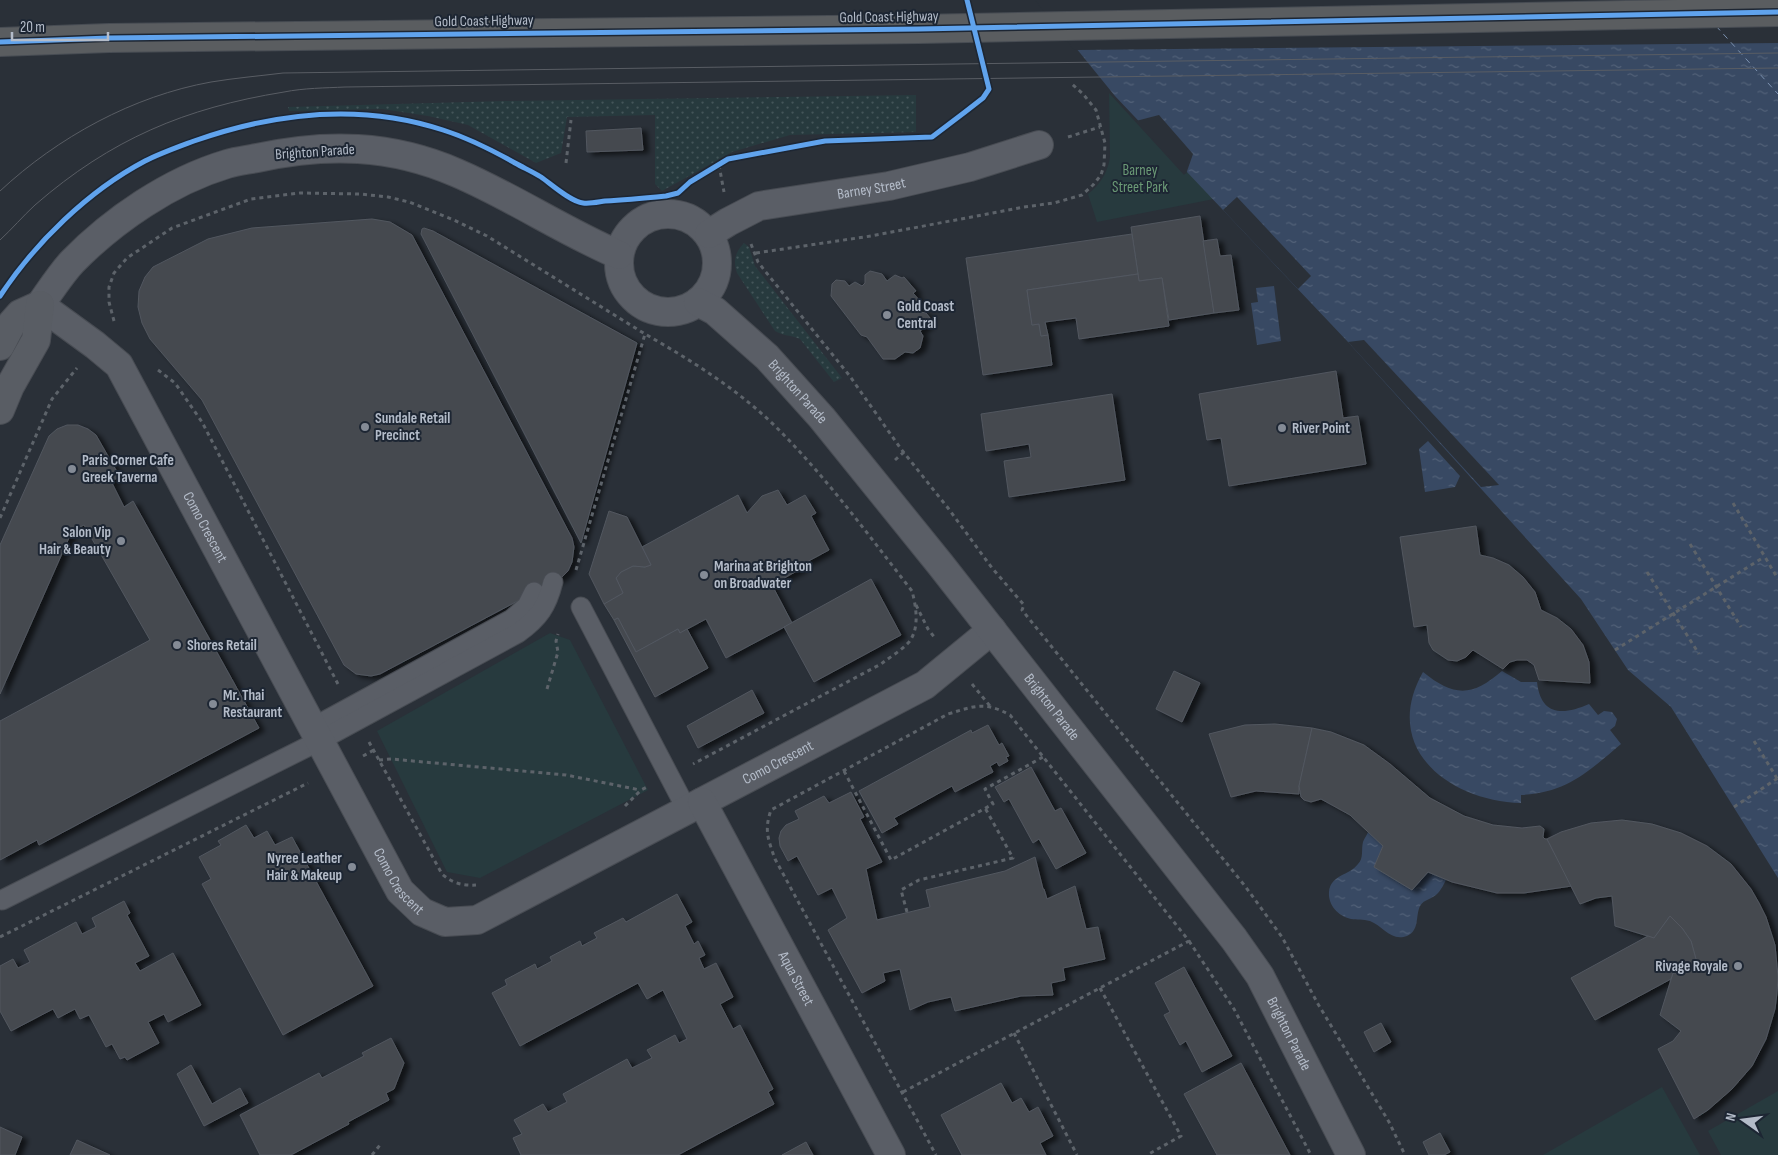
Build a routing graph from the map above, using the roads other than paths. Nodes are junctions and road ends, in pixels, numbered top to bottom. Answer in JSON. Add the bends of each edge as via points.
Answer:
{"nodes":[{"id":1,"x":1778,"y":12,"type":"edge"},
{"id":2,"x":0,"y":42,"type":"edge"},
{"id":3,"x":1039,"y":145,"type":"dead end"},
{"id":4,"x":708,"y":234,"type":"junction"},
{"id":5,"x":619,"y":255,"type":"junction"},
{"id":6,"x":698,"y":302,"type":"junction"},
{"id":7,"x":40,"y":305,"type":"junction"},
{"id":8,"x":0,"y":346,"type":"edge"},
{"id":9,"x":0,"y":410,"type":"edge"},
{"id":10,"x":553,"y":582,"type":"dead end"},
{"id":11,"x":534,"y":592,"type":"dead end"},
{"id":12,"x":581,"y":607,"type":"dead end"},
{"id":13,"x":992,"y":630,"type":"junction"},
{"id":14,"x":353,"y":714,"type":"junction"},
{"id":15,"x":315,"y":734,"type":"junction"},
{"id":16,"x":694,"y":806,"type":"junction"},
{"id":17,"x":2,"y":900,"type":"dead end"},
{"id":18,"x":891,"y":1155,"type":"edge"},
{"id":19,"x":1350,"y":1155,"type":"edge"}],
"edges":[{"from":1,"to":2,"type":"highway","name":"Gold Coast Highway","via":[[919,29]]},
{"from":3,"to":4,"type":"street","name":"Barney Street","via":[[970,167],[889,186],[758,206]]},
{"from":4,"to":5,"type":"street","via":[[686,216],[657,214],[632,229]]},
{"from":4,"to":6,"type":"street","via":[[715,248],[715,278]]},
{"from":5,"to":6,"type":"street","via":[[622,281],[637,302],[661,312],[674,312]]},
{"from":5,"to":7,"type":"street","name":"Brighton Parade","via":[[456,173],[409,156],[362,148],[324,148],[227,164],[168,189],[110,228],[71,264]]},
{"from":6,"to":13,"type":"street","name":"Brighton Parade","via":[[715,311],[767,357],[822,418]]},
{"from":7,"to":8,"type":"street","via":[[20,314]]},
{"from":7,"to":9,"type":"street","via":[[36,340]]},
{"from":7,"to":15,"type":"street","name":"Como Crescent","via":[[119,365]]},
{"from":10,"to":14,"type":"lane","via":[[543,611],[518,633]]},
{"from":11,"to":14,"type":"lane","via":[[527,606],[512,619]]},
{"from":12,"to":16,"type":"lane","via":[[669,777]]},
{"from":13,"to":16,"type":"street","name":"Como Crescent","via":[[925,685]]},
{"from":13,"to":19,"type":"street","name":"Brighton Parade","via":[[1260,976]]},
{"from":14,"to":15,"type":"lane"},
{"from":15,"to":16,"type":"street","name":"Como Crescent","via":[[400,891],[422,912],[445,922],[477,920]]},
{"from":15,"to":17,"type":"lane"},
{"from":16,"to":18,"type":"street","name":"Aqua Street"}]}
